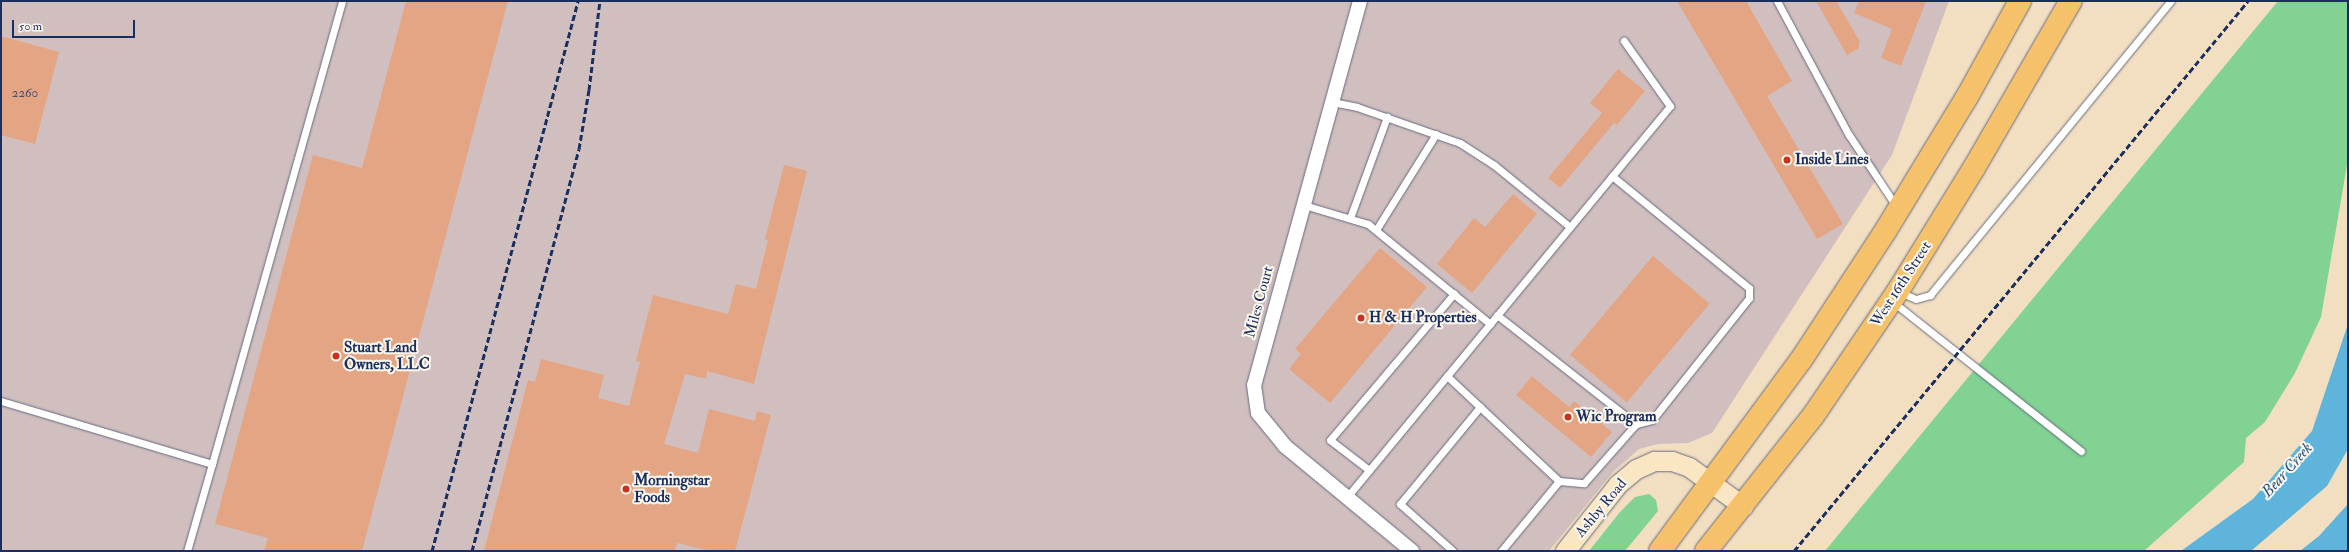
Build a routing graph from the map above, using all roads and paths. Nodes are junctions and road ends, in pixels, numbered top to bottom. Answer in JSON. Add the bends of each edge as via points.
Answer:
{"nodes":[{"id":1,"x":342,"y":1,"type":"edge"},
{"id":2,"x":1360,"y":1,"type":"edge"},
{"id":3,"x":1777,"y":1,"type":"edge"},
{"id":4,"x":2020,"y":1,"type":"edge"},
{"id":5,"x":2071,"y":1,"type":"edge"},
{"id":6,"x":2171,"y":1,"type":"edge"},
{"id":7,"x":1624,"y":42,"type":"dead end"},
{"id":8,"x":1332,"y":102,"type":"junction"},
{"id":9,"x":1387,"y":117,"type":"junction"},
{"id":10,"x":1436,"y":134,"type":"junction"},
{"id":11,"x":1612,"y":176,"type":"junction"},
{"id":12,"x":1304,"y":205,"type":"junction"},
{"id":13,"x":1898,"y":210,"type":"junction"},
{"id":14,"x":1350,"y":218,"type":"junction"},
{"id":15,"x":1570,"y":227,"type":"junction"},
{"id":16,"x":1376,"y":230,"type":"junction"},
{"id":17,"x":1454,"y":294,"type":"junction"},
{"id":18,"x":1895,"y":295,"type":"junction"},
{"id":19,"x":1497,"y":315,"type":"junction"},
{"id":20,"x":1490,"y":324,"type":"junction"},
{"id":21,"x":1447,"y":376,"type":"junction"},
{"id":22,"x":1,"y":401,"type":"edge"},
{"id":23,"x":1480,"y":407,"type":"junction"},
{"id":24,"x":1636,"y":424,"type":"junction"},
{"id":25,"x":2081,"y":451,"type":"dead end"},
{"id":26,"x":212,"y":464,"type":"junction"},
{"id":27,"x":1369,"y":470,"type":"junction"},
{"id":28,"x":1559,"y":481,"type":"junction"},
{"id":29,"x":1711,"y":483,"type":"junction"},
{"id":30,"x":1347,"y":497,"type":"junction"},
{"id":31,"x":1742,"y":506,"type":"junction"},
{"id":32,"x":187,"y":551,"type":"edge"},
{"id":33,"x":1412,"y":551,"type":"edge"},
{"id":34,"x":1453,"y":551,"type":"edge"},
{"id":35,"x":1501,"y":551,"type":"edge"},
{"id":36,"x":1565,"y":551,"type":"edge"},
{"id":37,"x":1660,"y":551,"type":"edge"},
{"id":38,"x":1706,"y":551,"type":"edge"}],
"edges":[{"from":1,"to":26,"type":"lane"},
{"from":2,"to":8,"type":"street","name":"Miles Court"},
{"from":3,"to":13,"type":"lane","via":[[1849,135]]},
{"from":4,"to":13,"type":"main road","via":[[1967,97]]},
{"from":5,"to":18,"type":"main road","name":"West 16th Street","via":[[1974,168]]},
{"from":6,"to":18,"type":"lane","via":[[1930,295],[1916,299]]},
{"from":7,"to":11,"type":"lane","via":[[1670,106]]},
{"from":8,"to":9,"type":"lane"},
{"from":8,"to":12,"type":"street","name":"Miles Court"},
{"from":9,"to":10,"type":"lane"},
{"from":9,"to":14,"type":"lane"},
{"from":10,"to":15,"type":"lane","via":[[1460,143],[1494,164]]},
{"from":10,"to":16,"type":"lane"},
{"from":11,"to":15,"type":"lane"},
{"from":11,"to":24,"type":"lane","via":[[1749,288],[1749,298],[1652,420]]},
{"from":12,"to":14,"type":"lane"},
{"from":12,"to":30,"type":"street","name":"Miles Court","via":[[1254,385],[1258,413],[1285,446]]},
{"from":13,"to":29,"type":"main road","via":[[1801,360]]},
{"from":14,"to":16,"type":"lane","via":[[1368,224]]},
{"from":15,"to":19,"type":"lane"},
{"from":16,"to":17,"type":"lane"},
{"from":17,"to":20,"type":"lane"},
{"from":17,"to":27,"type":"lane","via":[[1330,440]]},
{"from":18,"to":25,"type":"lane"},
{"from":18,"to":31,"type":"main road","name":"West 16th Street","via":[[1813,416]]},
{"from":19,"to":20,"type":"lane"},
{"from":19,"to":24,"type":"lane"},
{"from":20,"to":21,"type":"lane"},
{"from":21,"to":23,"type":"lane"},
{"from":21,"to":27,"type":"lane"},
{"from":22,"to":26,"type":"lane"},
{"from":23,"to":28,"type":"lane"},
{"from":23,"to":34,"type":"lane","via":[[1400,504]]},
{"from":24,"to":28,"type":"lane","via":[[1584,483]]},
{"from":26,"to":32,"type":"lane"},
{"from":27,"to":30,"type":"lane"},
{"from":28,"to":35,"type":"lane"},
{"from":29,"to":31,"type":"main road","name":"Ashby Road"},
{"from":29,"to":36,"type":"main road","name":"Ashby Road","via":[[1689,467],[1672,461],[1654,461],[1636,469],[1618,484]]},
{"from":29,"to":37,"type":"main road"},
{"from":30,"to":33,"type":"street","name":"Miles Court"},
{"from":31,"to":38,"type":"main road","name":"West 16th Street"}]}
